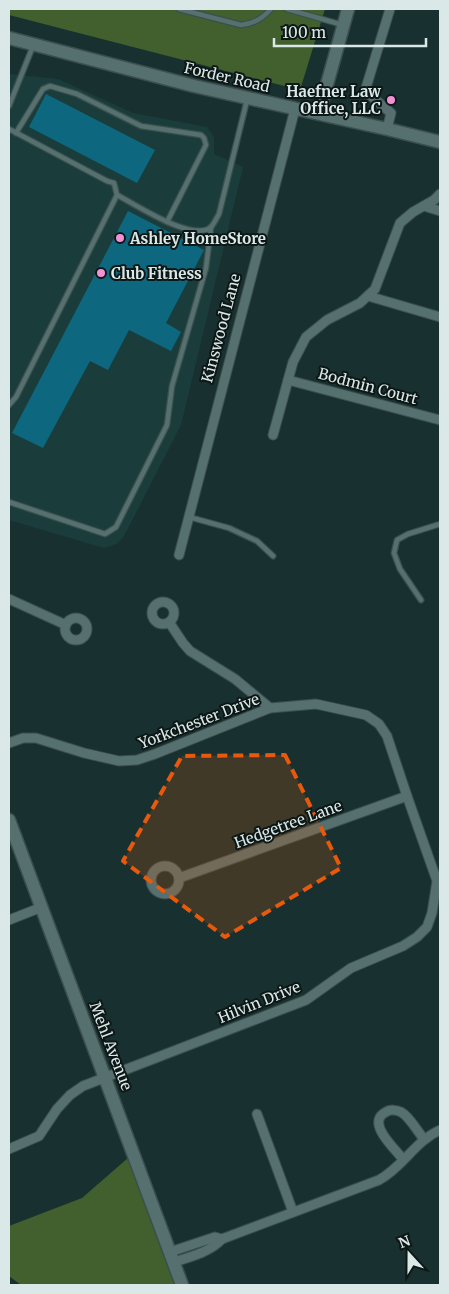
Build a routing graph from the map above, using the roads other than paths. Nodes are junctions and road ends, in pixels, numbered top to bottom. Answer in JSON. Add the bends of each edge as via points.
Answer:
{"nodes":[{"id":1,"x":179,"y":9,"type":"edge"},
{"id":2,"x":271,"y":9,"type":"edge"},
{"id":3,"x":287,"y":9,"type":"edge"},
{"id":4,"x":348,"y":9,"type":"edge"},
{"id":5,"x":390,"y":9,"type":"edge"},
{"id":6,"x":344,"y":25,"type":"junction"},
{"id":7,"x":9,"y":38,"type":"edge"},
{"id":8,"x":34,"y":44,"type":"junction"},
{"id":9,"x":248,"y":98,"type":"junction"},
{"id":10,"x":9,"y":106,"type":"edge"},
{"id":11,"x":295,"y":109,"type":"junction"},
{"id":12,"x":319,"y":113,"type":"junction"},
{"id":13,"x":9,"y":129,"type":"edge"},
{"id":14,"x":387,"y":129,"type":"junction"},
{"id":15,"x":16,"y":133,"type":"junction"},
{"id":16,"x":440,"y":142,"type":"edge"},
{"id":17,"x":440,"y":194,"type":"edge"},
{"id":18,"x":117,"y":195,"type":"junction"},
{"id":19,"x":424,"y":206,"type":"junction"},
{"id":20,"x":440,"y":211,"type":"edge"},
{"id":21,"x":167,"y":222,"type":"junction"},
{"id":22,"x":211,"y":227,"type":"junction"},
{"id":23,"x":368,"y":296,"type":"junction"},
{"id":24,"x":440,"y":318,"type":"edge"},
{"id":25,"x":288,"y":380,"type":"junction"},
{"id":26,"x":9,"y":393,"type":"edge"},
{"id":27,"x":16,"y":397,"type":"junction"},
{"id":28,"x":9,"y":404,"type":"edge"},
{"id":29,"x":440,"y":420,"type":"edge"},
{"id":30,"x":273,"y":435,"type":"dead end"},
{"id":31,"x":9,"y":502,"type":"edge"},
{"id":32,"x":189,"y":517,"type":"junction"},
{"id":33,"x":440,"y":524,"type":"edge"},
{"id":34,"x":179,"y":556,"type":"dead end"},
{"id":35,"x":273,"y":556,"type":"dead end"},
{"id":36,"x":9,"y":599,"type":"edge"},
{"id":37,"x":421,"y":600,"type":"dead end"},
{"id":38,"x":169,"y":622,"type":"dead end"},
{"id":39,"x":66,"y":625,"type":"dead end"},
{"id":40,"x":270,"y":708,"type":"junction"},
{"id":41,"x":9,"y":743,"type":"edge"},
{"id":42,"x":406,"y":796,"type":"junction"},
{"id":43,"x":9,"y":820,"type":"edge"},
{"id":44,"x":178,"y":878,"type":"dead end"},
{"id":45,"x":42,"y":908,"type":"junction"},
{"id":46,"x":432,"y":913,"type":"joint"},
{"id":47,"x":9,"y":920,"type":"edge"},
{"id":48,"x":106,"y":1077,"type":"junction"},
{"id":49,"x":257,"y":1114,"type":"dead end"},
{"id":50,"x":440,"y":1130,"type":"edge"},
{"id":51,"x":424,"y":1139,"type":"junction"},
{"id":52,"x":9,"y":1149,"type":"edge"},
{"id":53,"x":403,"y":1159,"type":"junction"},
{"id":54,"x":293,"y":1212,"type":"junction"},
{"id":55,"x":172,"y":1257,"type":"junction"},
{"id":56,"x":182,"y":1285,"type":"edge"}],
"edges":[{"from":1,"to":2,"type":"lane","via":[[241,25],[251,24]]},
{"from":3,"to":6,"type":"lane"},
{"from":4,"to":6,"type":"street"},
{"from":5,"to":14,"type":"street","via":[[365,91],[391,113]]},
{"from":6,"to":12,"type":"street"},
{"from":7,"to":8,"type":"street","name":"Forder Road"},
{"from":8,"to":9,"type":"street","name":"Forder Road"},
{"from":8,"to":10,"type":"lane"},
{"from":9,"to":11,"type":"street","name":"Forder Road"},
{"from":9,"to":22,"type":"lane","via":[[219,214]]},
{"from":11,"to":12,"type":"street","name":"Forder Road"},
{"from":11,"to":32,"type":"street","name":"Kinswood Lane"},
{"from":12,"to":14,"type":"street","name":"Forder Road"},
{"from":13,"to":15,"type":"lane"},
{"from":14,"to":16,"type":"street","name":"Forder Road"},
{"from":15,"to":18,"type":"lane","via":[[114,183]]},
{"from":15,"to":21,"type":"lane","via":[[43,89],[50,86],[77,94],[141,126],[201,135],[206,145]]},
{"from":17,"to":19,"type":"street"},
{"from":18,"to":21,"type":"lane"},
{"from":18,"to":27,"type":"lane"},
{"from":19,"to":20,"type":"street"},
{"from":19,"to":23,"type":"street","via":[[400,223],[375,289]]},
{"from":21,"to":22,"type":"lane","via":[[182,229],[202,231]]},
{"from":22,"to":31,"type":"lane","via":[[206,268],[172,386],[167,425],[116,527],[105,534]]},
{"from":23,"to":24,"type":"street"},
{"from":23,"to":25,"type":"street","via":[[327,320],[306,337]]},
{"from":25,"to":29,"type":"street","name":"Bodmin Court"},
{"from":25,"to":30,"type":"street"},
{"from":26,"to":27,"type":"lane"},
{"from":27,"to":28,"type":"lane"},
{"from":32,"to":34,"type":"street","name":"Kinswood Lane"},
{"from":32,"to":35,"type":"lane","via":[[257,540]]},
{"from":33,"to":37,"type":"lane","via":[[397,540],[394,553],[400,569]]},
{"from":36,"to":39,"type":"street"},
{"from":38,"to":40,"type":"street","via":[[190,651],[235,679]]},
{"from":40,"to":41,"type":"street","name":"Yorkchester Drive","via":[[137,760],[119,761],[36,738]]},
{"from":40,"to":42,"type":"street","name":"Yorkchester Drive","via":[[316,704],[366,716],[379,724],[387,736]]},
{"from":42,"to":44,"type":"street","name":"Hedgetree Lane"},
{"from":42,"to":46,"type":"street","name":"Yorkchester Drive","via":[[437,881]]},
{"from":43,"to":45,"type":"street","name":"Mehl Avenue"},
{"from":45,"to":47,"type":"street"},
{"from":45,"to":48,"type":"street","name":"Mehl Avenue"},
{"from":46,"to":48,"type":"street","name":"Hilvin Drive","via":[[417,937],[351,968],[306,1000]]},
{"from":48,"to":52,"type":"street","name":"Hilvin Drive","via":[[70,1095],[40,1136]]},
{"from":48,"to":55,"type":"street","name":"Mehl Avenue"},
{"from":49,"to":54,"type":"street"},
{"from":50,"to":51,"type":"street"},
{"from":51,"to":53,"type":"street"},
{"from":51,"to":53,"type":"street","via":[[402,1112],[386,1111],[378,1126]]},
{"from":53,"to":54,"type":"street","via":[[379,1180]]},
{"from":54,"to":55,"type":"street","via":[[222,1239],[202,1252]]},
{"from":55,"to":56,"type":"street","name":"Mehl Avenue"}]}
